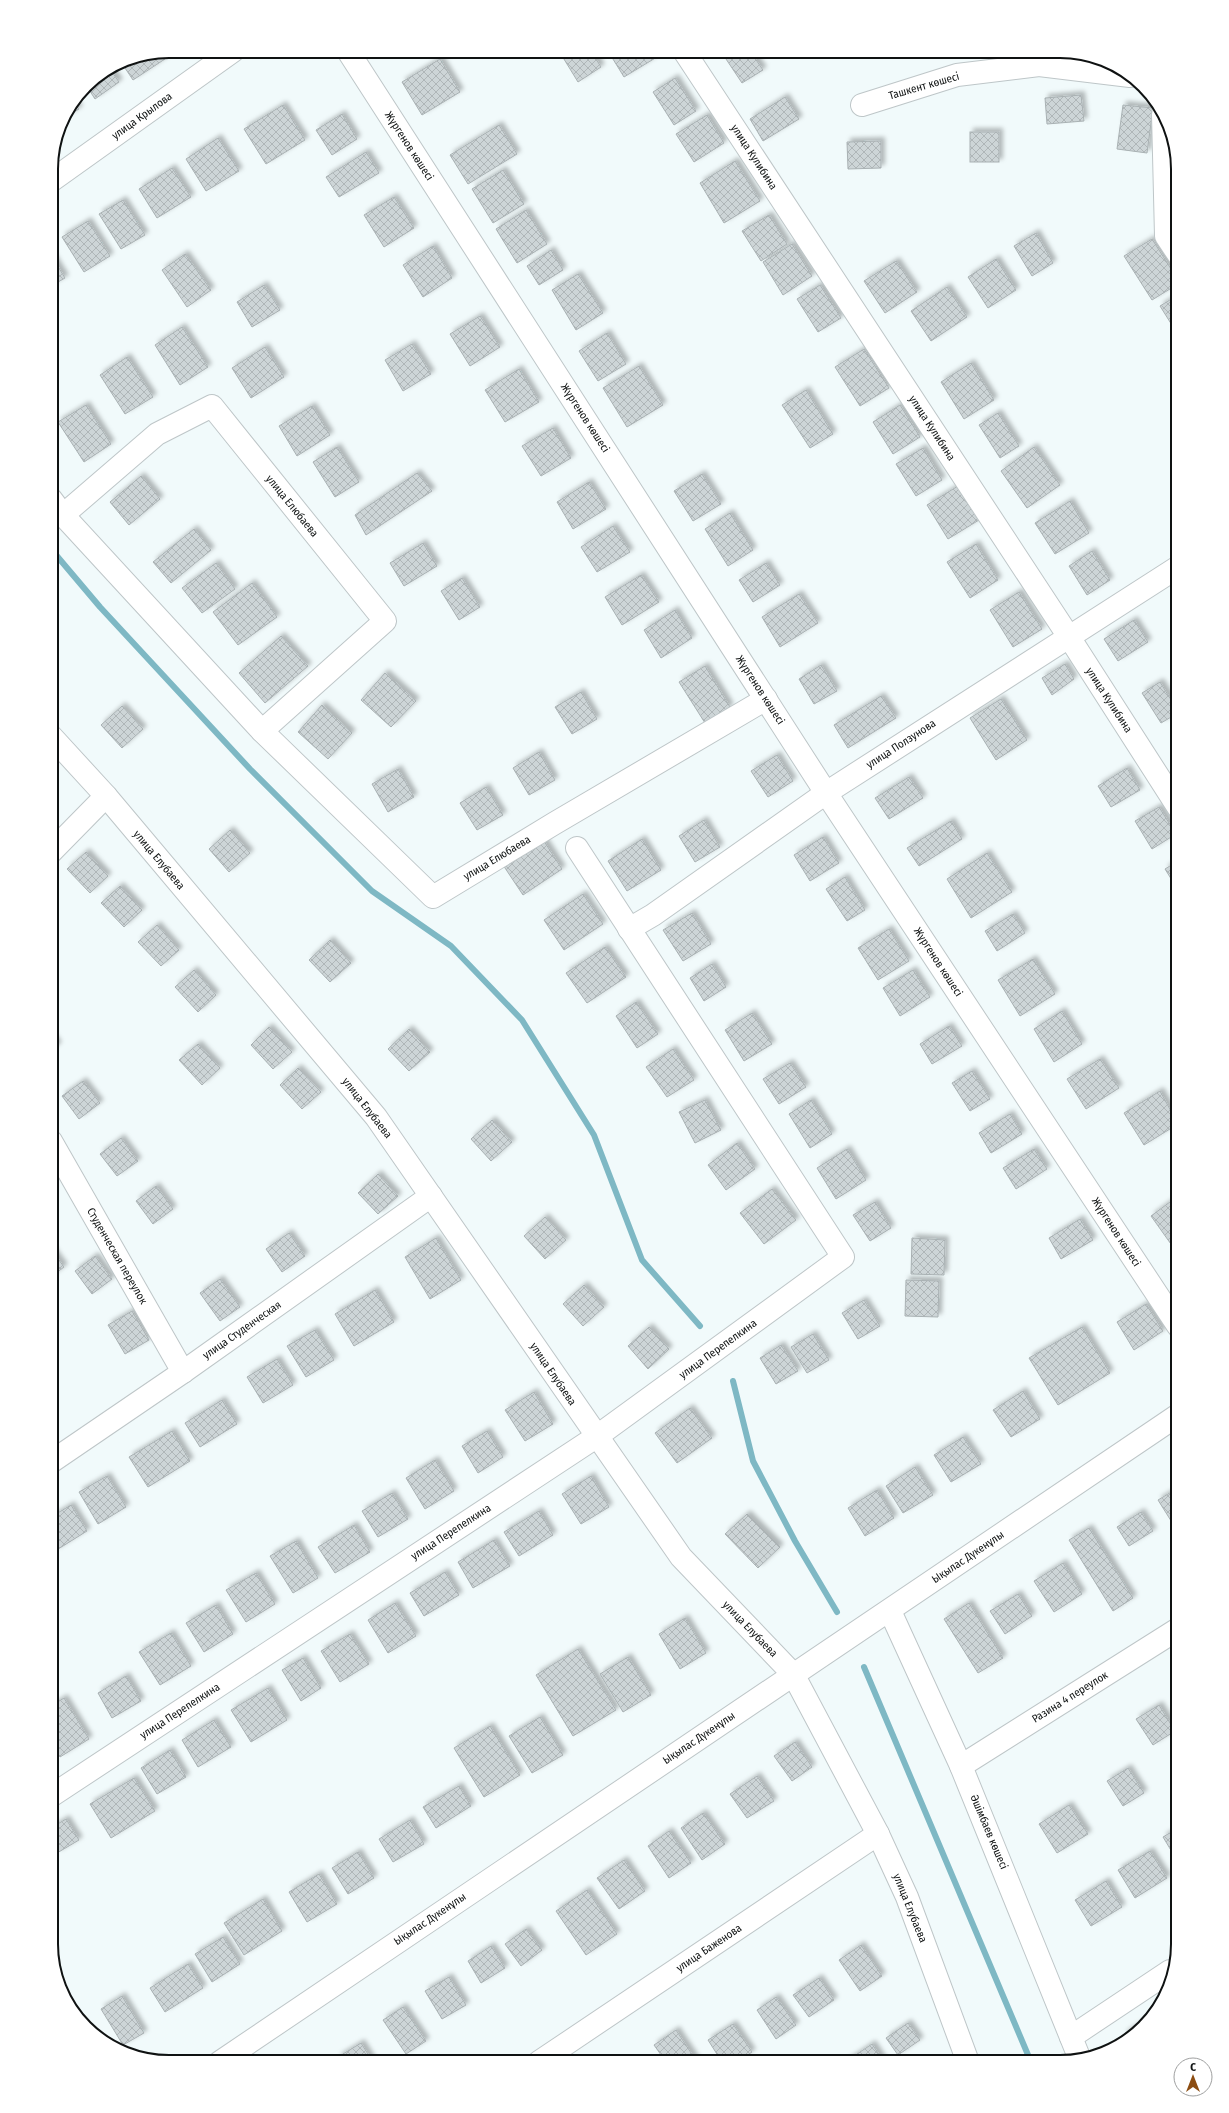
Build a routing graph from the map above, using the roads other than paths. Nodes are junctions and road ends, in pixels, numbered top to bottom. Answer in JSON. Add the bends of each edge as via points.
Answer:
{"nodes":[{"id":1,"x":223,"y":58,"type":"edge"},
{"id":2,"x":353,"y":58,"type":"edge"},
{"id":3,"x":689,"y":58,"type":"edge"},
{"id":4,"x":1039,"y":58,"type":"edge"},
{"id":5,"x":1116,"y":73,"type":"edge"},
{"id":6,"x":862,"y":104,"type":"dead end"},
{"id":7,"x":1163,"y":129,"type":"edge"},
{"id":8,"x":58,"y":177,"type":"edge"},
{"id":9,"x":1171,"y":244,"type":"edge"},
{"id":10,"x":58,"y":506,"type":"edge"},
{"id":11,"x":58,"y":508,"type":"edge"},
{"id":12,"x":1171,"y":571,"type":"edge"},
{"id":13,"x":1069,"y":637,"type":"junction"},
{"id":14,"x":766,"y":699,"type":"junction"},
{"id":15,"x":262,"y":731,"type":"junction"},
{"id":16,"x":58,"y":744,"type":"edge"},
{"id":17,"x":826,"y":793,"type":"junction"},
{"id":18,"x":106,"y":796,"type":"junction"},
{"id":19,"x":1171,"y":796,"type":"edge"},
{"id":20,"x":58,"y":845,"type":"edge"},
{"id":21,"x":577,"y":848,"type":"dead end"},
{"id":22,"x":629,"y":929,"type":"junction"},
{"id":23,"x":58,"y":1152,"type":"edge"},
{"id":24,"x":431,"y":1196,"type":"junction"},
{"id":25,"x":1171,"y":1315,"type":"edge"},
{"id":26,"x":183,"y":1372,"type":"junction"},
{"id":27,"x":1171,"y":1420,"type":"edge"},
{"id":28,"x":596,"y":1437,"type":"junction"},
{"id":29,"x":58,"y":1457,"type":"edge"},
{"id":30,"x":890,"y":1610,"type":"junction"},
{"id":31,"x":1171,"y":1633,"type":"edge"},
{"id":32,"x":793,"y":1674,"type":"junction"},
{"id":33,"x":961,"y":1766,"type":"junction"},
{"id":34,"x":58,"y":1791,"type":"edge"},
{"id":35,"x":878,"y":1834,"type":"junction"},
{"id":36,"x":1167,"y":1973,"type":"edge"},
{"id":37,"x":1071,"y":2037,"type":"junction"},
{"id":38,"x":1077,"y":2053,"type":"edge"},
{"id":39,"x":230,"y":2055,"type":"edge"},
{"id":40,"x":549,"y":2055,"type":"edge"},
{"id":41,"x":965,"y":2055,"type":"edge"}],
"edges":[{"from":1,"to":8,"type":"street","name":"улица Крылова"},
{"from":2,"to":14,"type":"street","name":"Жүргенов көшесі"},
{"from":3,"to":13,"type":"street","name":"улица Кулибина"},
{"from":4,"to":5,"type":"street","name":"Ташкент көшесі"},
{"from":4,"to":6,"type":"street","name":"Ташкент көшесі","via":[[957,75]]},
{"from":7,"to":9,"type":"street","via":[[1166,236]]},
{"from":10,"to":15,"type":"street","name":"улица Елюбаева","via":[[157,434],[212,406],[385,621]]},
{"from":11,"to":15,"type":"street","name":"улица Елюбаева"},
{"from":12,"to":13,"type":"street","name":"улица Ползунова"},
{"from":13,"to":17,"type":"street","name":"улица Ползунова"},
{"from":13,"to":19,"type":"street","name":"улица Кулибина"},
{"from":14,"to":15,"type":"street","name":"улица Елюбаева","via":[[434,897]]},
{"from":14,"to":17,"type":"street","name":"Жүргенов көшесі"},
{"from":16,"to":18,"type":"street","name":"улица Елубаева"},
{"from":17,"to":22,"type":"street","name":"улица Ползунова","via":[[653,915]]},
{"from":17,"to":25,"type":"street","name":"Жүргенов көшесі"},
{"from":18,"to":20,"type":"street"},
{"from":18,"to":24,"type":"street","name":"улица Елубаева","via":[[376,1117]]},
{"from":21,"to":22,"type":"street"},
{"from":22,"to":28,"type":"street","name":"улица Перепелкина","via":[[843,1258]]},
{"from":23,"to":26,"type":"street","name":"Студенческая переулок"},
{"from":24,"to":26,"type":"street","name":"улица Студенческая"},
{"from":24,"to":28,"type":"street","name":"улица Елубаева"},
{"from":26,"to":29,"type":"street","name":"улица Студенческая"},
{"from":27,"to":30,"type":"street","name":"Ықылас Дүкенұлы"},
{"from":28,"to":32,"type":"street","name":"улица Елубаева","via":[[680,1557]]},
{"from":28,"to":34,"type":"street","name":"улица Перепелкина"},
{"from":30,"to":32,"type":"street","name":"Ықылас Дүкенұлы"},
{"from":30,"to":33,"type":"street","name":"Әшімбаев көшесі"},
{"from":31,"to":33,"type":"street","name":"Разина 4 переулок"},
{"from":32,"to":35,"type":"street","name":"улица Елубаева"},
{"from":32,"to":39,"type":"street","name":"Ықылас Дүкенұлы"},
{"from":33,"to":37,"type":"street","name":"Әшімбаев көшесі"},
{"from":35,"to":40,"type":"street","name":"улица Баженова"},
{"from":35,"to":41,"type":"street","name":"улица Елубаева","via":[[907,1896]]},
{"from":36,"to":37,"type":"street"},
{"from":37,"to":38,"type":"street","name":"Әшімбаев көшесі"}]}
